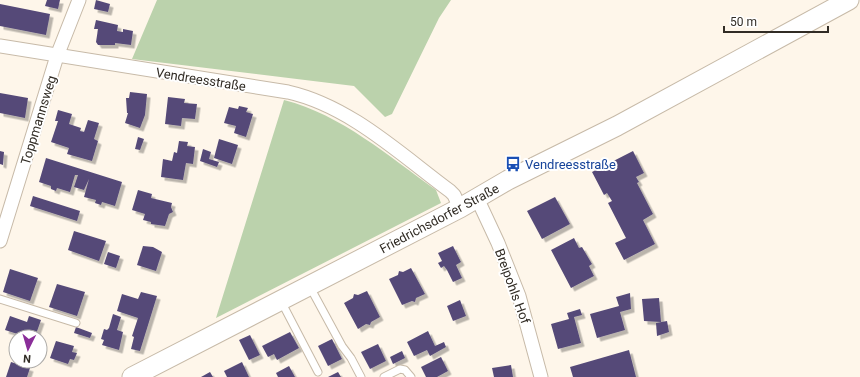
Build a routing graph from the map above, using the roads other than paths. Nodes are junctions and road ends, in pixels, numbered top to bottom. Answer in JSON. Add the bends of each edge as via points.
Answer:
{"nodes":[{"id":1,"x":80,"y":0,"type":"edge"},
{"id":2,"x":850,"y":0,"type":"edge"},
{"id":3,"x":0,"y":46,"type":"edge"},
{"id":4,"x":57,"y":56,"type":"junction"},
{"id":5,"x":477,"y":198,"type":"junction"},
{"id":6,"x":460,"y":208,"type":"junction"},
{"id":7,"x":0,"y":241,"type":"edge"},
{"id":8,"x":310,"y":286,"type":"junction"},
{"id":9,"x":0,"y":299,"type":"edge"},
{"id":10,"x":281,"y":301,"type":"junction"},
{"id":11,"x":76,"y":323,"type":"dead end"},
{"id":12,"x":318,"y":372,"type":"dead end"},
{"id":13,"x":132,"y":377,"type":"edge"},
{"id":14,"x":362,"y":377,"type":"edge"},
{"id":15,"x":384,"y":377,"type":"edge"},
{"id":16,"x":411,"y":377,"type":"edge"},
{"id":17,"x":541,"y":377,"type":"edge"}],
"edges":[{"from":1,"to":4,"type":"street","name":"Toppmannsweg"},
{"from":2,"to":5,"type":"main road","name":"Friedrichsdorfer Straße","via":[[617,126]]},
{"from":3,"to":4,"type":"street","name":"Vendreesstraße"},
{"from":4,"to":6,"type":"street","name":"Vendreesstraße","via":[[288,92],[319,101],[350,117],[450,191]]},
{"from":4,"to":7,"type":"street","name":"Toppmannsweg"},
{"from":5,"to":6,"type":"main road","name":"Friedrichsdorfer Straße"},
{"from":5,"to":17,"type":"street","name":"Breipohls Hof","via":[[519,296]]},
{"from":6,"to":8,"type":"main road","name":"Friedrichsdorfer Straße"},
{"from":8,"to":10,"type":"main road","name":"Friedrichsdorfer Straße"},
{"from":8,"to":14,"type":"lane"},
{"from":9,"to":11,"type":"lane"},
{"from":10,"to":12,"type":"lane"},
{"from":10,"to":13,"type":"main road","name":"Friedrichsdorfer Straße"},
{"from":15,"to":16,"type":"lane","via":[[400,369],[405,370]]}]}
